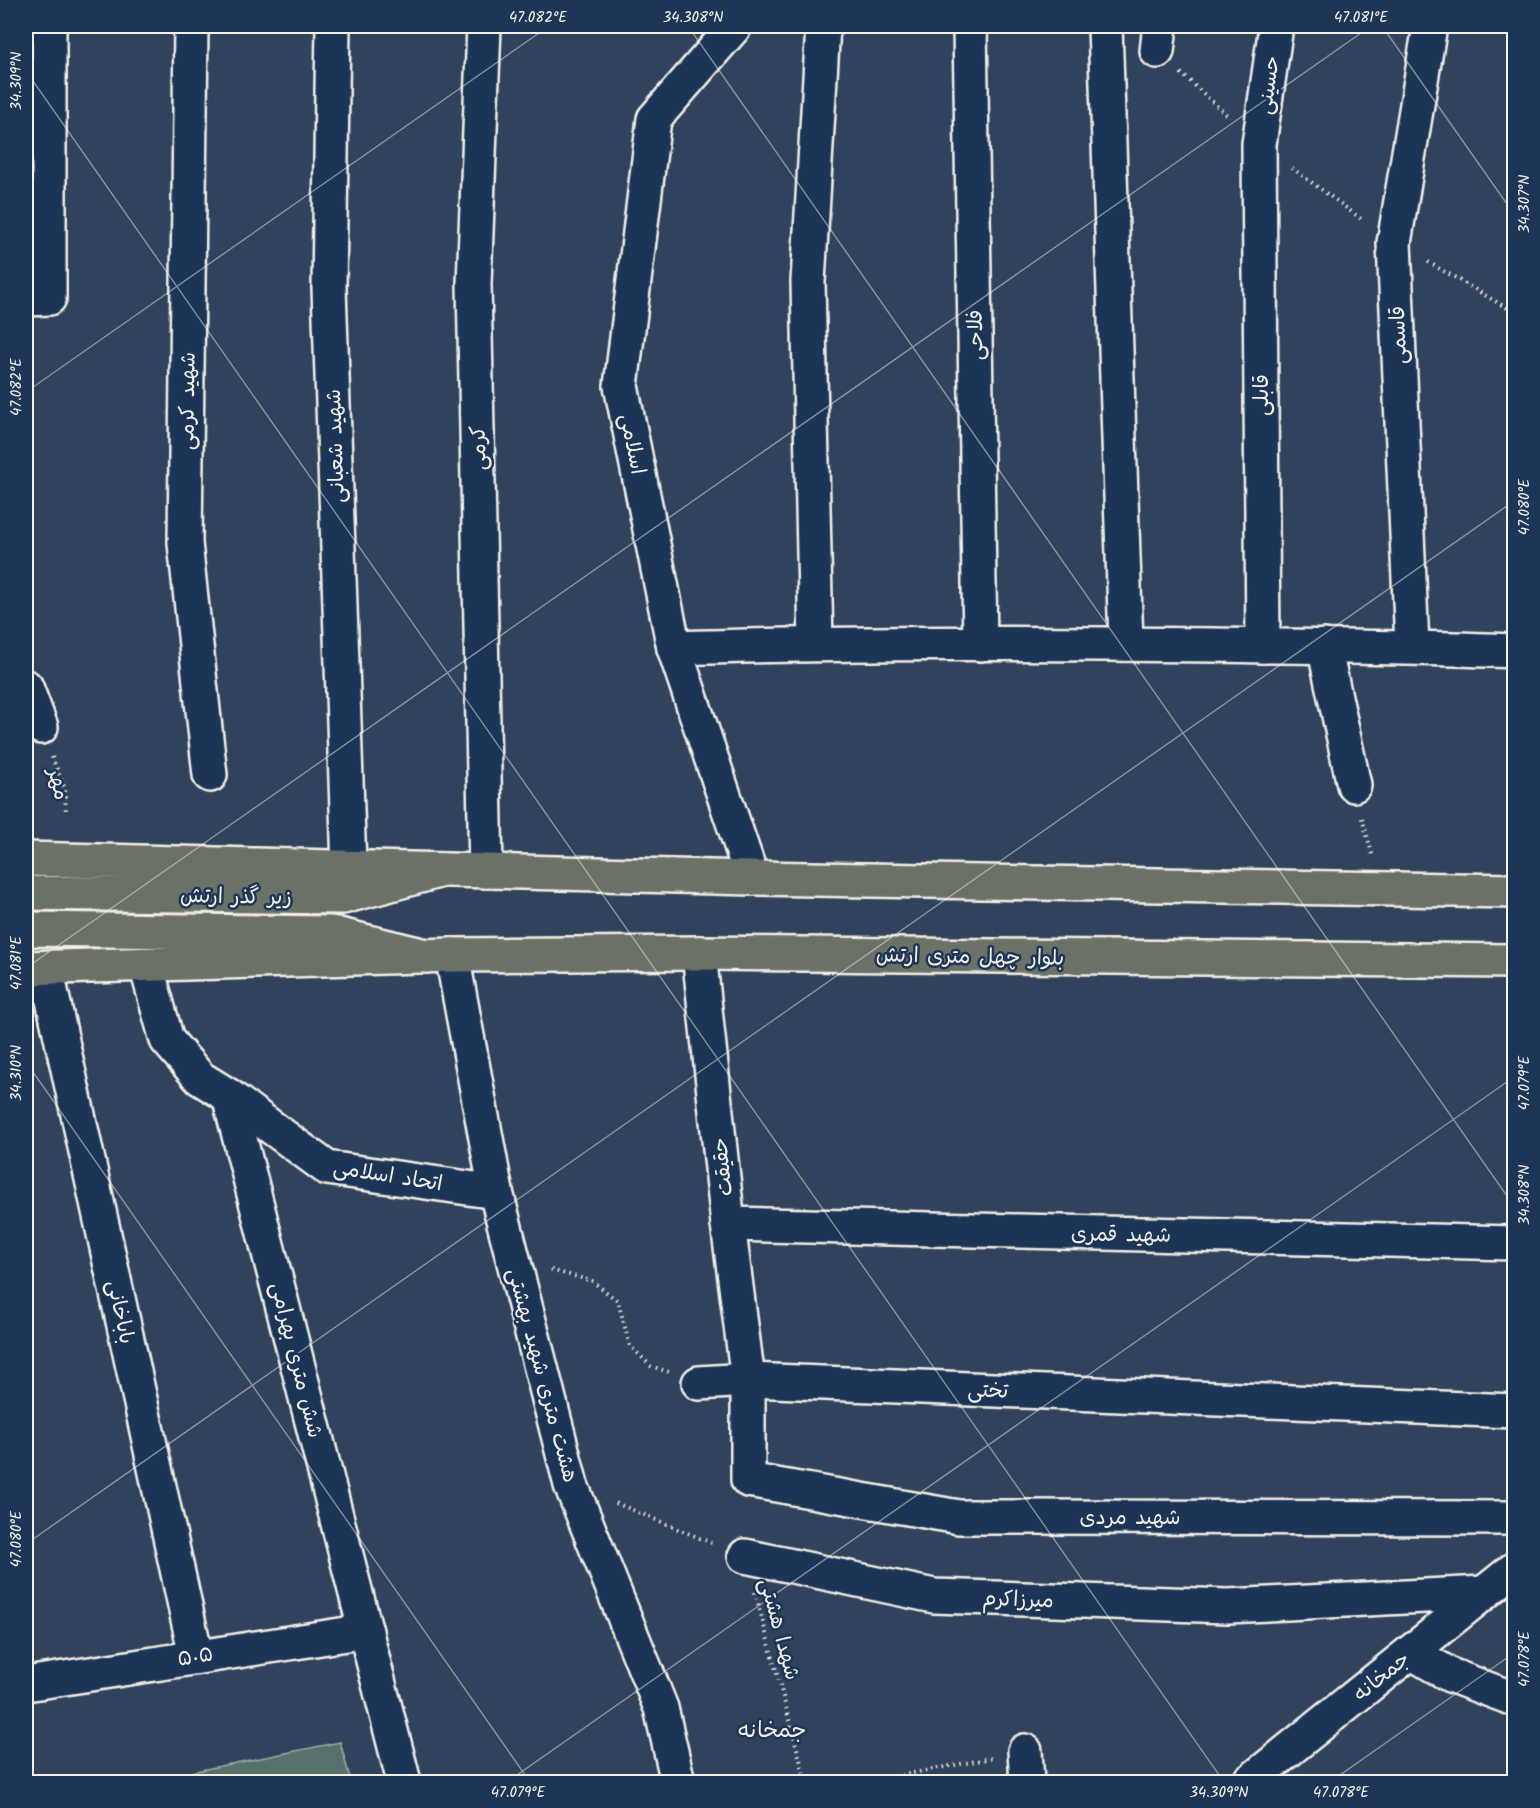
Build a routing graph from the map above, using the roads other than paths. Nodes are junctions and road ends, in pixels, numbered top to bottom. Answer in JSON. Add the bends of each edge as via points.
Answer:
{"nodes":[{"id":1,"x":49,"y":26,"type":"edge"},
{"id":2,"x":191,"y":26,"type":"edge"},
{"id":3,"x":333,"y":26,"type":"edge"},
{"id":4,"x":484,"y":26,"type":"edge"},
{"id":5,"x":735,"y":26,"type":"edge"},
{"id":6,"x":822,"y":26,"type":"edge"},
{"id":7,"x":970,"y":26,"type":"edge"},
{"id":8,"x":1105,"y":26,"type":"edge"},
{"id":9,"x":1276,"y":26,"type":"edge"},
{"id":10,"x":1430,"y":26,"type":"edge"},
{"id":11,"x":1259,"y":144,"type":"joint"},
{"id":12,"x":26,"y":298,"type":"edge"},
{"id":13,"x":816,"y":644,"type":"junction"},
{"id":14,"x":980,"y":644,"type":"junction"},
{"id":15,"x":1126,"y":644,"type":"junction"},
{"id":16,"x":1263,"y":646,"type":"junction"},
{"id":17,"x":1324,"y":646,"type":"junction"},
{"id":18,"x":1412,"y":646,"type":"junction"},
{"id":19,"x":674,"y":648,"type":"junction"},
{"id":20,"x":1515,"y":651,"type":"edge"},
{"id":21,"x":26,"y":687,"type":"edge"},
{"id":22,"x":41,"y":727,"type":"road end"},
{"id":23,"x":210,"y":775,"type":"dead end"},
{"id":24,"x":1353,"y":784,"type":"road end"},
{"id":25,"x":26,"y":859,"type":"edge"},
{"id":26,"x":349,"y":867,"type":"junction"},
{"id":27,"x":442,"y":870,"type":"junction"},
{"id":28,"x":486,"y":871,"type":"junction"},
{"id":29,"x":752,"y":878,"type":"junction"},
{"id":30,"x":1515,"y":891,"type":"edge"},
{"id":31,"x":26,"y":893,"type":"edge"},
{"id":32,"x":26,"y":929,"type":"edge"},
{"id":33,"x":699,"y":953,"type":"junction"},
{"id":34,"x":439,"y":955,"type":"junction"},
{"id":35,"x":1515,"y":961,"type":"edge"},
{"id":36,"x":146,"y":965,"type":"junction"},
{"id":37,"x":36,"y":968,"type":"edge"},
{"id":38,"x":230,"y":1096,"type":"junction"},
{"id":39,"x":496,"y":1192,"type":"junction"},
{"id":40,"x":728,"y":1224,"type":"junction"},
{"id":41,"x":1515,"y":1243,"type":"edge"},
{"id":42,"x":748,"y":1380,"type":"junction"},
{"id":43,"x":699,"y":1383,"type":"road end"},
{"id":44,"x":1515,"y":1411,"type":"edge"},
{"id":45,"x":748,"y":1480,"type":"joint"},
{"id":46,"x":1515,"y":1518,"type":"edge"},
{"id":47,"x":745,"y":1556,"type":"road end"},
{"id":48,"x":1515,"y":1569,"type":"edge"},
{"id":49,"x":1484,"y":1593,"type":"junction"},
{"id":50,"x":366,"y":1631,"type":"junction"},
{"id":51,"x":1411,"y":1652,"type":"junction"},
{"id":52,"x":196,"y":1656,"type":"junction"},
{"id":53,"x":26,"y":1684,"type":"edge"},
{"id":54,"x":1515,"y":1699,"type":"edge"},
{"id":55,"x":404,"y":1782,"type":"edge"},
{"id":56,"x":678,"y":1782,"type":"edge"},
{"id":57,"x":1249,"y":1782,"type":"edge"}],
"edges":[{"from":1,"to":12,"type":"street","via":[[49,298]]},
{"from":2,"to":23,"type":"street","name":"شهید کرمی","via":[[185,543]]},
{"from":3,"to":26,"type":"street","name":"شهید شعبانی","via":[[329,288]]},
{"from":4,"to":28,"type":"street","name":"کرمی","via":[[474,284]]},
{"from":5,"to":19,"type":"street","name":"اسلامی","via":[[654,120],[621,386]]},
{"from":6,"to":13,"type":"street","via":[[808,282]]},
{"from":7,"to":14,"type":"street","name":"فلاحی"},
{"from":8,"to":15,"type":"street"},
{"from":9,"to":11,"type":"street","name":"حسینی"},
{"from":10,"to":18,"type":"street","name":"قاسمی","via":[[1394,243]]},
{"from":11,"to":16,"type":"street","name":"قابلی"},
{"from":13,"to":14,"type":"street"},
{"from":13,"to":19,"type":"street"},
{"from":14,"to":15,"type":"street"},
{"from":15,"to":16,"type":"street"},
{"from":16,"to":17,"type":"street"},
{"from":17,"to":18,"type":"street"},
{"from":17,"to":24,"type":"street"},
{"from":18,"to":20,"type":"street"},
{"from":19,"to":29,"type":"street","name":"اسلامی"},
{"from":21,"to":22,"type":"street"},
{"from":25,"to":26,"type":"main road"},
{"from":26,"to":27,"type":"main road"},
{"from":27,"to":28,"type":"main road"},
{"from":27,"to":31,"type":"main road","name":"زیر گذر ارتش","via":[[344,897]]},
{"from":28,"to":29,"type":"main road"},
{"from":29,"to":30,"type":"main road"},
{"from":32,"to":34,"type":"main road","name":"زیر گذر ارتش","via":[[331,933]]},
{"from":33,"to":34,"type":"main road","name":"بلوار چهل متری ارتش"},
{"from":33,"to":35,"type":"main road","name":"بلوار چهل متری ارتش"},
{"from":33,"to":40,"type":"street","name":"حقیقت"},
{"from":34,"to":36,"type":"main road"},
{"from":34,"to":39,"type":"street","name":"هشت متری شهید بهشتی"},
{"from":36,"to":37,"type":"main road"},
{"from":36,"to":38,"type":"street","via":[[167,1040],[200,1078]]},
{"from":37,"to":52,"type":"street","name":"باباخانی"},
{"from":38,"to":39,"type":"street","name":"اتحاد اسلامی","via":[[327,1168]]},
{"from":38,"to":50,"type":"street","name":"شش متری بهرامی"},
{"from":39,"to":56,"type":"street","name":"هشت متری شهید بهشتی","via":[[571,1485],[661,1708]]},
{"from":40,"to":41,"type":"street","name":"شهید قمری"},
{"from":40,"to":42,"type":"street","name":"حقیقت"},
{"from":42,"to":43,"type":"street","name":"تختی"},
{"from":42,"to":44,"type":"street","name":"تختی"},
{"from":42,"to":45,"type":"street","name":"حقیقت"},
{"from":45,"to":46,"type":"street","name":"شهید مردی","via":[[959,1516]]},
{"from":47,"to":49,"type":"street","name":"میرزاکرم","via":[[934,1596],[1228,1606]]},
{"from":48,"to":49,"type":"street","name":"جمخانه"},
{"from":49,"to":51,"type":"street","name":"جمخانه"},
{"from":50,"to":52,"type":"street","name":"۵۰۵"},
{"from":50,"to":55,"type":"street","name":"شش متری بهرامی"},
{"from":51,"to":54,"type":"street","via":[[1450,1675]]},
{"from":51,"to":57,"type":"street","name":"جمخانه"},
{"from":52,"to":53,"type":"street","name":"۵۰۵"}]}
